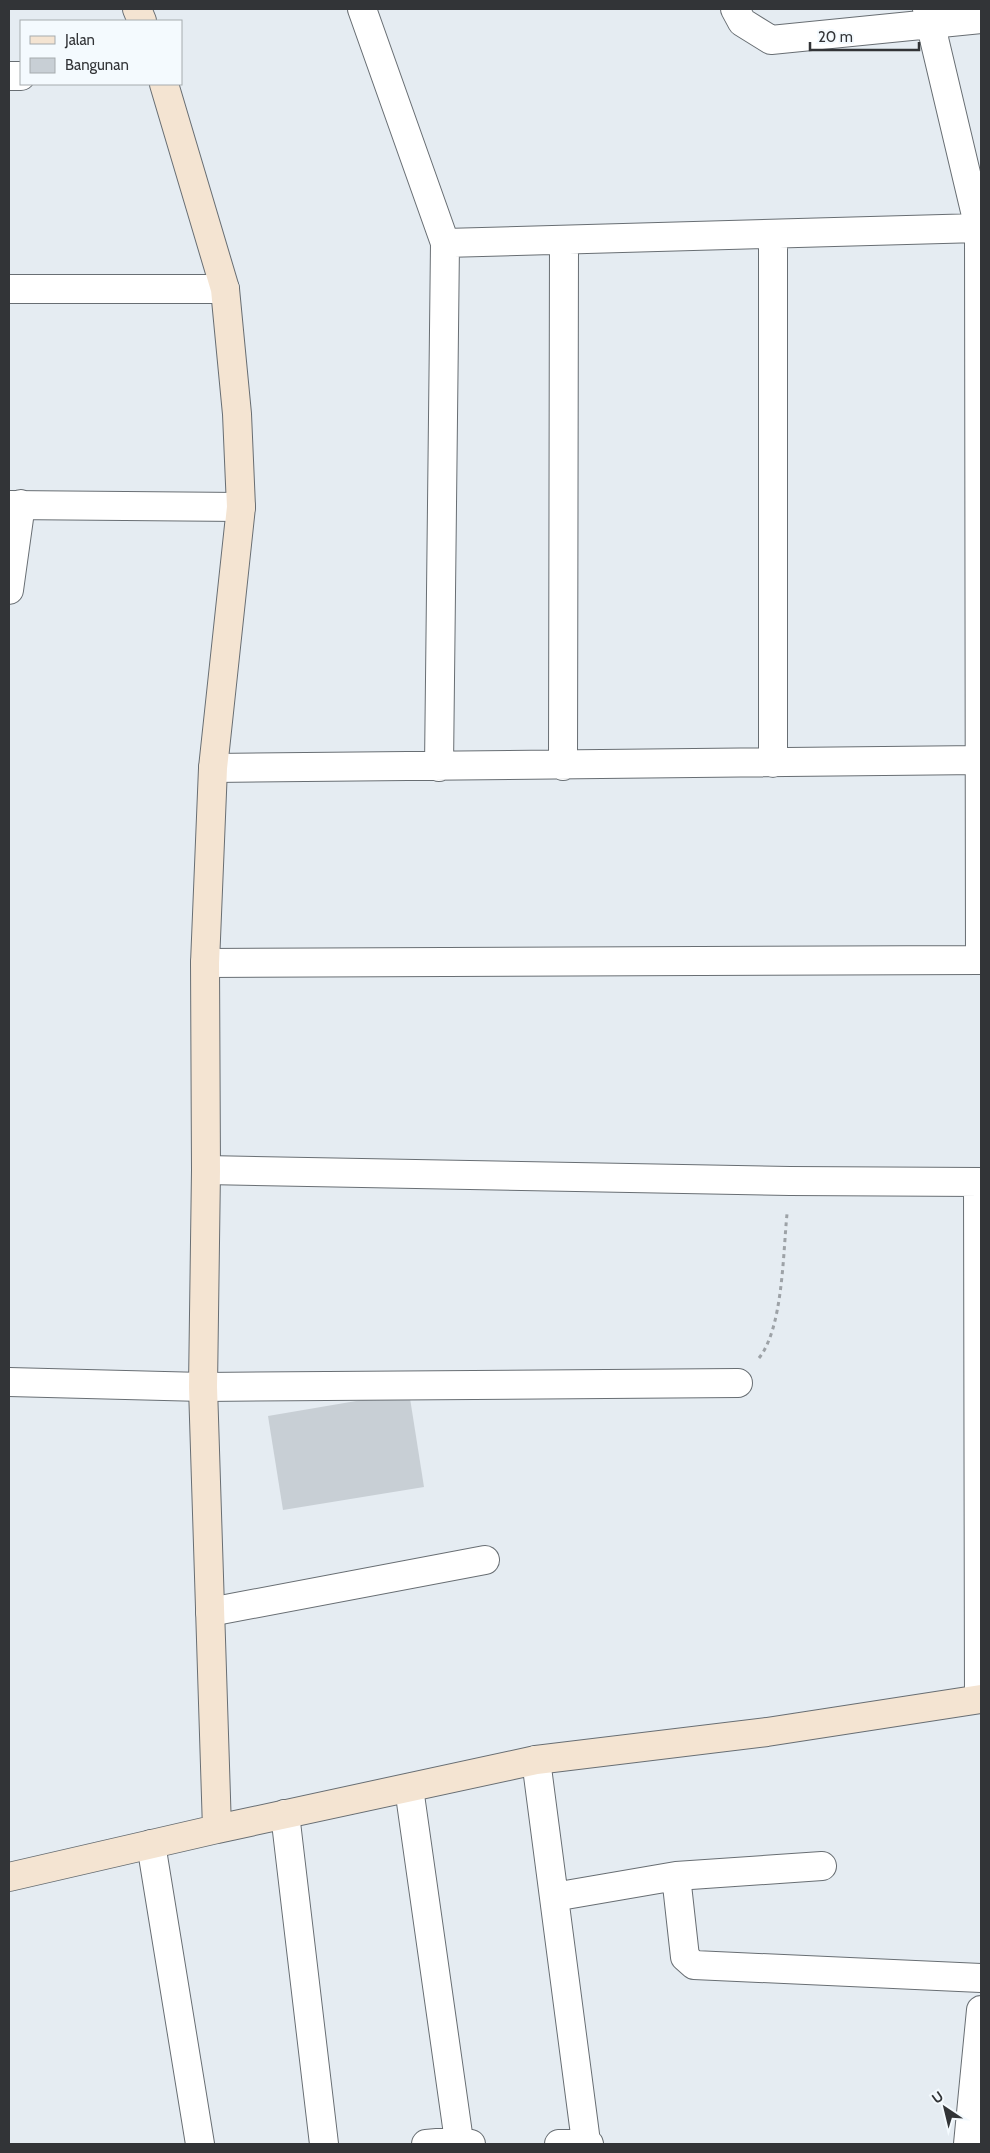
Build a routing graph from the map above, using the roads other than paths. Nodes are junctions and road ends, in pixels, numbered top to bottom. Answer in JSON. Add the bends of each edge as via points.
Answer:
{"nodes":[{"id":1,"x":362,"y":9,"type":"edge"},
{"id":2,"x":734,"y":9,"type":"edge"},
{"id":3,"x":929,"y":16,"type":"edge"},
{"id":4,"x":981,"y":19,"type":"edge"},
{"id":5,"x":164,"y":85,"type":"edge"},
{"id":6,"x":979,"y":228,"type":"junction"},
{"id":7,"x":773,"y":234,"type":"junction"},
{"id":8,"x":564,"y":240,"type":"junction"},
{"id":9,"x":445,"y":243,"type":"junction"},
{"id":10,"x":9,"y":289,"type":"edge"},
{"id":11,"x":225,"y":289,"type":"junction"},
{"id":12,"x":15,"y":504,"type":"edge"},
{"id":13,"x":241,"y":507,"type":"junction"},
{"id":14,"x":9,"y":590,"type":"edge"},
{"id":15,"x":981,"y":760,"type":"edge"},
{"id":16,"x":773,"y":763,"type":"junction"},
{"id":17,"x":563,"y":766,"type":"junction"},
{"id":18,"x":212,"y":768,"type":"junction"},
{"id":19,"x":439,"y":768,"type":"junction"},
{"id":20,"x":205,"y":963,"type":"junction"},
{"id":21,"x":206,"y":1170,"type":"junction"},
{"id":22,"x":980,"y":1182,"type":"edge"},
{"id":23,"x":9,"y":1382,"type":"edge"},
{"id":24,"x":738,"y":1383,"type":"road end"},
{"id":25,"x":203,"y":1387,"type":"junction"},
{"id":26,"x":485,"y":1560,"type":"dead end"},
{"id":27,"x":210,"y":1612,"type":"junction"},
{"id":28,"x":980,"y":1699,"type":"edge"},
{"id":29,"x":536,"y":1760,"type":"junction"},
{"id":30,"x":409,"y":1788,"type":"junction"},
{"id":31,"x":285,"y":1814,"type":"junction"},
{"id":32,"x":217,"y":1829,"type":"junction"},
{"id":33,"x":151,"y":1844,"type":"junction"},
{"id":34,"x":822,"y":1866,"type":"dead end"},
{"id":35,"x":676,"y":1876,"type":"junction"},
{"id":36,"x":9,"y":1877,"type":"edge"},
{"id":37,"x":554,"y":1896,"type":"junction"},
{"id":38,"x":981,"y":1978,"type":"edge"},
{"id":39,"x":981,"y":2010,"type":"edge"},
{"id":40,"x":465,"y":2143,"type":"edge"},
{"id":41,"x":588,"y":2143,"type":"edge"},
{"id":42,"x":200,"y":2144,"type":"edge"},
{"id":43,"x":324,"y":2144,"type":"edge"},
{"id":44,"x":426,"y":2144,"type":"edge"},
{"id":45,"x":559,"y":2144,"type":"edge"},
{"id":46,"x":968,"y":2144,"type":"edge"}],
"edges":[{"from":1,"to":9,"type":"street"},
{"from":2,"to":3,"type":"street","via":[[742,22],[771,40]]},
{"from":3,"to":4,"type":"street"},
{"from":3,"to":6,"type":"street"},
{"from":5,"to":11,"type":"street"},
{"from":6,"to":7,"type":"street"},
{"from":6,"to":15,"type":"street"},
{"from":7,"to":8,"type":"street"},
{"from":7,"to":16,"type":"street"},
{"from":8,"to":9,"type":"street"},
{"from":8,"to":17,"type":"street"},
{"from":9,"to":19,"type":"street"},
{"from":10,"to":11,"type":"street"},
{"from":11,"to":13,"type":"street","via":[[237,414]]},
{"from":12,"to":13,"type":"street"},
{"from":12,"to":14,"type":"street"},
{"from":13,"to":18,"type":"street"},
{"from":15,"to":16,"type":"street"},
{"from":15,"to":20,"type":"street","via":[[980,960]]},
{"from":16,"to":17,"type":"street"},
{"from":17,"to":19,"type":"street"},
{"from":18,"to":19,"type":"street"},
{"from":18,"to":20,"type":"street"},
{"from":20,"to":21,"type":"street"},
{"from":21,"to":22,"type":"street"},
{"from":21,"to":25,"type":"street"},
{"from":22,"to":28,"type":"street"},
{"from":23,"to":25,"type":"street"},
{"from":24,"to":25,"type":"street"},
{"from":25,"to":27,"type":"street"},
{"from":26,"to":27,"type":"street"},
{"from":27,"to":32,"type":"street"},
{"from":28,"to":29,"type":"street","via":[[767,1732]]},
{"from":29,"to":30,"type":"street"},
{"from":29,"to":37,"type":"street"},
{"from":30,"to":31,"type":"street"},
{"from":30,"to":40,"type":"street"},
{"from":31,"to":32,"type":"street"},
{"from":31,"to":43,"type":"street"},
{"from":32,"to":33,"type":"street"},
{"from":33,"to":36,"type":"street"},
{"from":33,"to":42,"type":"street"},
{"from":34,"to":35,"type":"street"},
{"from":35,"to":37,"type":"street"},
{"from":35,"to":38,"type":"street","via":[[685,1957],[694,1965]]},
{"from":37,"to":41,"type":"street"},
{"from":39,"to":46,"type":"street"},
{"from":40,"to":44,"type":"street"},
{"from":41,"to":45,"type":"street"}]}
